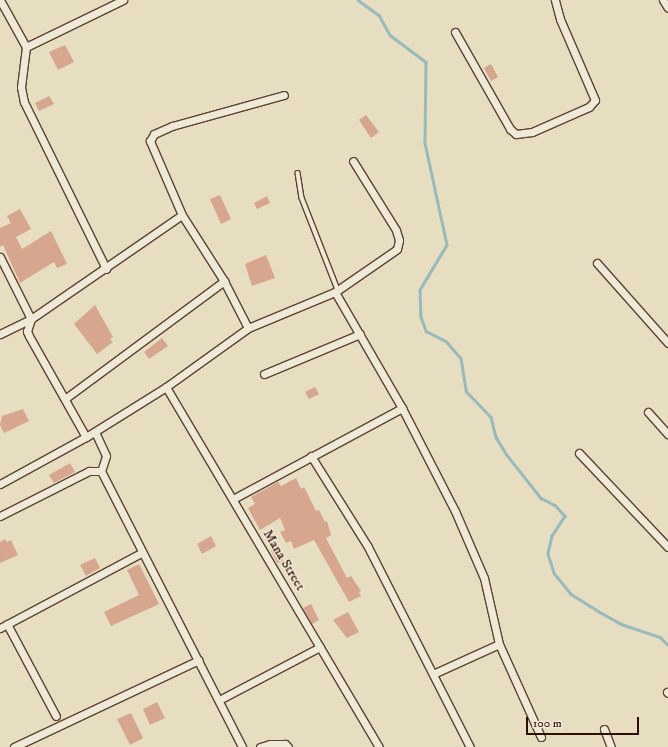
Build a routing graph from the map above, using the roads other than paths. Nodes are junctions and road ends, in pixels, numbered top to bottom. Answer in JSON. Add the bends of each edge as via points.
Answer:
{"nodes":[{"id":1,"x":0,"y":0,"type":"edge"},
{"id":2,"x":556,"y":0,"type":"edge"},
{"id":3,"x":663,"y":0,"type":"edge"},
{"id":4,"x":120,"y":1,"type":"edge"},
{"id":5,"x":668,"y":8,"type":"edge"},
{"id":6,"x":455,"y":32,"type":"dead end"},
{"id":7,"x":26,"y":47,"type":"junction"},
{"id":8,"x":284,"y":95,"type":"dead end"},
{"id":9,"x":353,"y":161,"type":"dead end"},
{"id":10,"x":298,"y":173,"type":"dead end"},
{"id":11,"x":182,"y":215,"type":"junction"},
{"id":12,"x":0,"y":257,"type":"edge"},
{"id":13,"x":597,"y":263,"type":"dead end"},
{"id":14,"x":106,"y":269,"type":"junction"},
{"id":15,"x":224,"y":281,"type":"junction"},
{"id":16,"x":336,"y":291,"type":"junction"},
{"id":17,"x":31,"y":319,"type":"junction"},
{"id":18,"x":248,"y":328,"type":"junction"},
{"id":19,"x":0,"y":334,"type":"edge"},
{"id":20,"x":360,"y":334,"type":"junction"},
{"id":21,"x":668,"y":343,"type":"edge"},
{"id":22,"x":264,"y":374,"type":"dead end"},
{"id":23,"x":166,"y":388,"type":"junction"},
{"id":24,"x":66,"y":398,"type":"junction"},
{"id":25,"x":402,"y":408,"type":"junction"},
{"id":26,"x":648,"y":412,"type":"dead end"},
{"id":27,"x":95,"y":432,"type":"junction"},
{"id":28,"x":668,"y":434,"type":"edge"},
{"id":29,"x":86,"y":437,"type":"junction"},
{"id":30,"x":579,"y":453,"type":"dead end"},
{"id":31,"x":311,"y":456,"type":"junction"},
{"id":32,"x":100,"y":470,"type":"junction"},
{"id":33,"x":0,"y":484,"type":"edge"},
{"id":34,"x":233,"y":499,"type":"junction"},
{"id":35,"x":0,"y":516,"type":"edge"},
{"id":36,"x":668,"y":547,"type":"edge"},
{"id":37,"x":142,"y":553,"type":"junction"},
{"id":38,"x":7,"y":624,"type":"junction"},
{"id":39,"x":0,"y":628,"type":"edge"},
{"id":40,"x":499,"y":644,"type":"junction"},
{"id":41,"x":320,"y":647,"type":"junction"},
{"id":42,"x":199,"y":660,"type":"junction"},
{"id":43,"x":432,"y":674,"type":"junction"},
{"id":44,"x":219,"y":700,"type":"junction"},
{"id":45,"x":56,"y":716,"type":"dead end"},
{"id":46,"x":604,"y":729,"type":"dead end"},
{"id":47,"x":541,"y":737,"type":"dead end"},
{"id":48,"x":14,"y":747,"type":"edge"},
{"id":49,"x":242,"y":747,"type":"edge"},
{"id":50,"x":260,"y":747,"type":"edge"},
{"id":51,"x":288,"y":747,"type":"edge"},
{"id":52,"x":379,"y":747,"type":"edge"},
{"id":53,"x":470,"y":747,"type":"edge"},
{"id":54,"x":611,"y":747,"type":"edge"}],
"edges":[{"from":1,"to":7,"type":"street"},
{"from":2,"to":6,"type":"street","via":[[560,19],[595,100],[590,107],[532,132],[516,134],[510,129]]},
{"from":3,"to":5,"type":"street"},
{"from":4,"to":7,"type":"street"},
{"from":7,"to":14,"type":"street","via":[[21,87],[24,102]]},
{"from":8,"to":11,"type":"street","via":[[218,111],[152,136],[150,141]]},
{"from":9,"to":16,"type":"street","via":[[399,240],[397,249]]},
{"from":10,"to":16,"type":"lane","via":[[302,198]]},
{"from":11,"to":14,"type":"street"},
{"from":11,"to":15,"type":"street"},
{"from":12,"to":17,"type":"street"},
{"from":13,"to":21,"type":"street"},
{"from":14,"to":17,"type":"street"},
{"from":15,"to":18,"type":"street"},
{"from":15,"to":24,"type":"street"},
{"from":16,"to":18,"type":"street"},
{"from":16,"to":20,"type":"street"},
{"from":17,"to":19,"type":"street"},
{"from":17,"to":24,"type":"street","via":[[27,331],[29,336]]},
{"from":18,"to":23,"type":"street"},
{"from":20,"to":22,"type":"street"},
{"from":20,"to":25,"type":"street"},
{"from":23,"to":27,"type":"street"},
{"from":23,"to":34,"type":"street","name":"Mana Street"},
{"from":24,"to":29,"type":"street"},
{"from":25,"to":31,"type":"street"},
{"from":25,"to":40,"type":"street","via":[[455,511],[484,578]]},
{"from":26,"to":28,"type":"street"},
{"from":27,"to":29,"type":"street"},
{"from":27,"to":32,"type":"street","via":[[106,456]]},
{"from":29,"to":33,"type":"street"},
{"from":30,"to":36,"type":"street"},
{"from":31,"to":34,"type":"street"},
{"from":31,"to":43,"type":"street","via":[[368,547]]},
{"from":32,"to":35,"type":"street","via":[[89,471]]},
{"from":32,"to":37,"type":"street"},
{"from":34,"to":41,"type":"street","name":"Mana Street"},
{"from":37,"to":38,"type":"street"},
{"from":37,"to":42,"type":"street"},
{"from":38,"to":39,"type":"street"},
{"from":38,"to":45,"type":"street"},
{"from":40,"to":43,"type":"street"},
{"from":40,"to":47,"type":"street"},
{"from":41,"to":44,"type":"street"},
{"from":41,"to":52,"type":"street","name":"Mana Street"},
{"from":42,"to":44,"type":"street"},
{"from":42,"to":48,"type":"street"},
{"from":43,"to":53,"type":"street"},
{"from":44,"to":49,"type":"street"},
{"from":46,"to":54,"type":"street"},
{"from":50,"to":51,"type":"street","via":[[270,744],[285,744]]}]}
